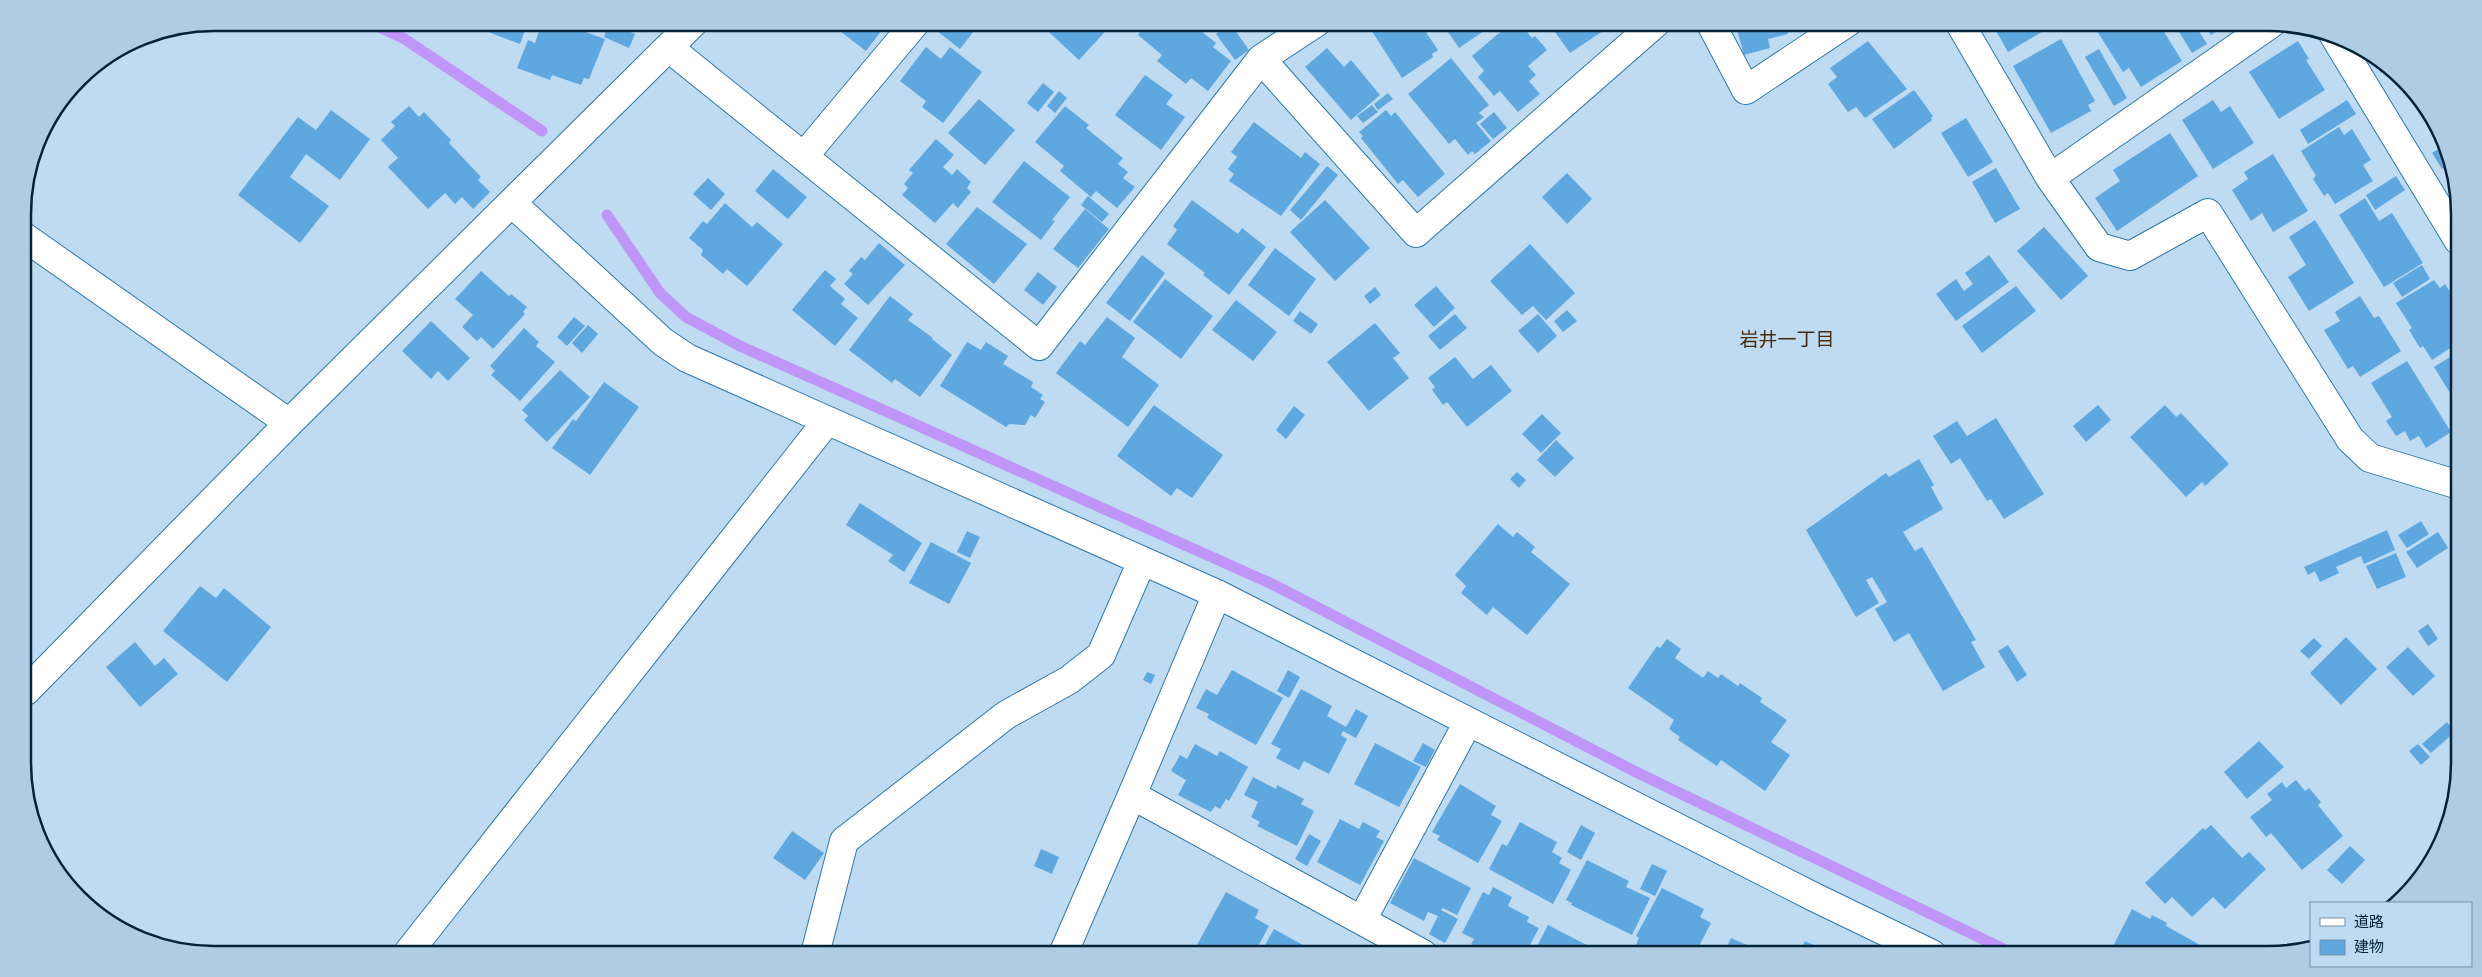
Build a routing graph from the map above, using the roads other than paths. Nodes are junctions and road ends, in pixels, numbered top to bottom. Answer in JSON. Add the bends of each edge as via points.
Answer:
{"nodes":[{"id":1,"x":685,"y":31,"type":"edge"},
{"id":2,"x":908,"y":31,"type":"edge"},
{"id":3,"x":1304,"y":31,"type":"edge"},
{"id":4,"x":1647,"y":31,"type":"edge"},
{"id":5,"x":1715,"y":31,"type":"edge"},
{"id":6,"x":1834,"y":31,"type":"edge"},
{"id":7,"x":1964,"y":31,"type":"edge"},
{"id":8,"x":2261,"y":31,"type":"edge"},
{"id":9,"x":2340,"y":46,"type":"edge"},
{"id":10,"x":669,"y":48,"type":"junction"},
{"id":11,"x":1261,"y":59,"type":"junction"},
{"id":12,"x":804,"y":156,"type":"junction"},
{"id":13,"x":2050,"y":178,"type":"junction"},
{"id":14,"x":513,"y":204,"type":"junction"},
{"id":15,"x":2451,"y":228,"type":"edge"},
{"id":16,"x":31,"y":242,"type":"edge"},
{"id":17,"x":827,"y":421,"type":"junction"},
{"id":18,"x":289,"y":423,"type":"junction"},
{"id":19,"x":2451,"y":483,"type":"edge"},
{"id":20,"x":1142,"y":561,"type":"junction"},
{"id":21,"x":1217,"y":594,"type":"junction"},
{"id":22,"x":31,"y":686,"type":"edge"},
{"id":23,"x":1468,"y":722,"type":"junction"},
{"id":24,"x":1132,"y":795,"type":"junction"},
{"id":25,"x":1362,"y":920,"type":"junction"},
{"id":26,"x":413,"y":946,"type":"edge"},
{"id":27,"x":817,"y":946,"type":"edge"},
{"id":28,"x":1066,"y":946,"type":"edge"},
{"id":29,"x":1409,"y":946,"type":"edge"},
{"id":30,"x":1915,"y":946,"type":"edge"}],
"edges":[{"from":1,"to":10,"type":"street"},
{"from":2,"to":12,"type":"street"},
{"from":3,"to":11,"type":"street"},
{"from":4,"to":11,"type":"street","via":[[1416,233]]},
{"from":5,"to":6,"type":"street","via":[[1746,90]]},
{"from":7,"to":13,"type":"street"},
{"from":8,"to":13,"type":"street"},
{"from":9,"to":15,"type":"street"},
{"from":10,"to":12,"type":"street"},
{"from":10,"to":14,"type":"street"},
{"from":11,"to":12,"type":"street","via":[[1039,346]]},
{"from":13,"to":19,"type":"street","via":[[2099,247],[2130,256],[2208,213],[2350,439],[2370,458]]},
{"from":14,"to":17,"type":"street","via":[[663,342],[686,358]]},
{"from":14,"to":18,"type":"street"},
{"from":16,"to":18,"type":"street"},
{"from":17,"to":20,"type":"street"},
{"from":17,"to":26,"type":"street"},
{"from":18,"to":22,"type":"street"},
{"from":20,"to":21,"type":"street"},
{"from":20,"to":27,"type":"street","via":[[1101,655],[1069,680],[1006,714],[844,841]]},
{"from":21,"to":23,"type":"street"},
{"from":21,"to":24,"type":"street"},
{"from":23,"to":25,"type":"street"},
{"from":23,"to":30,"type":"street"},
{"from":24,"to":25,"type":"street"},
{"from":24,"to":28,"type":"street"},
{"from":25,"to":29,"type":"street"}]}
